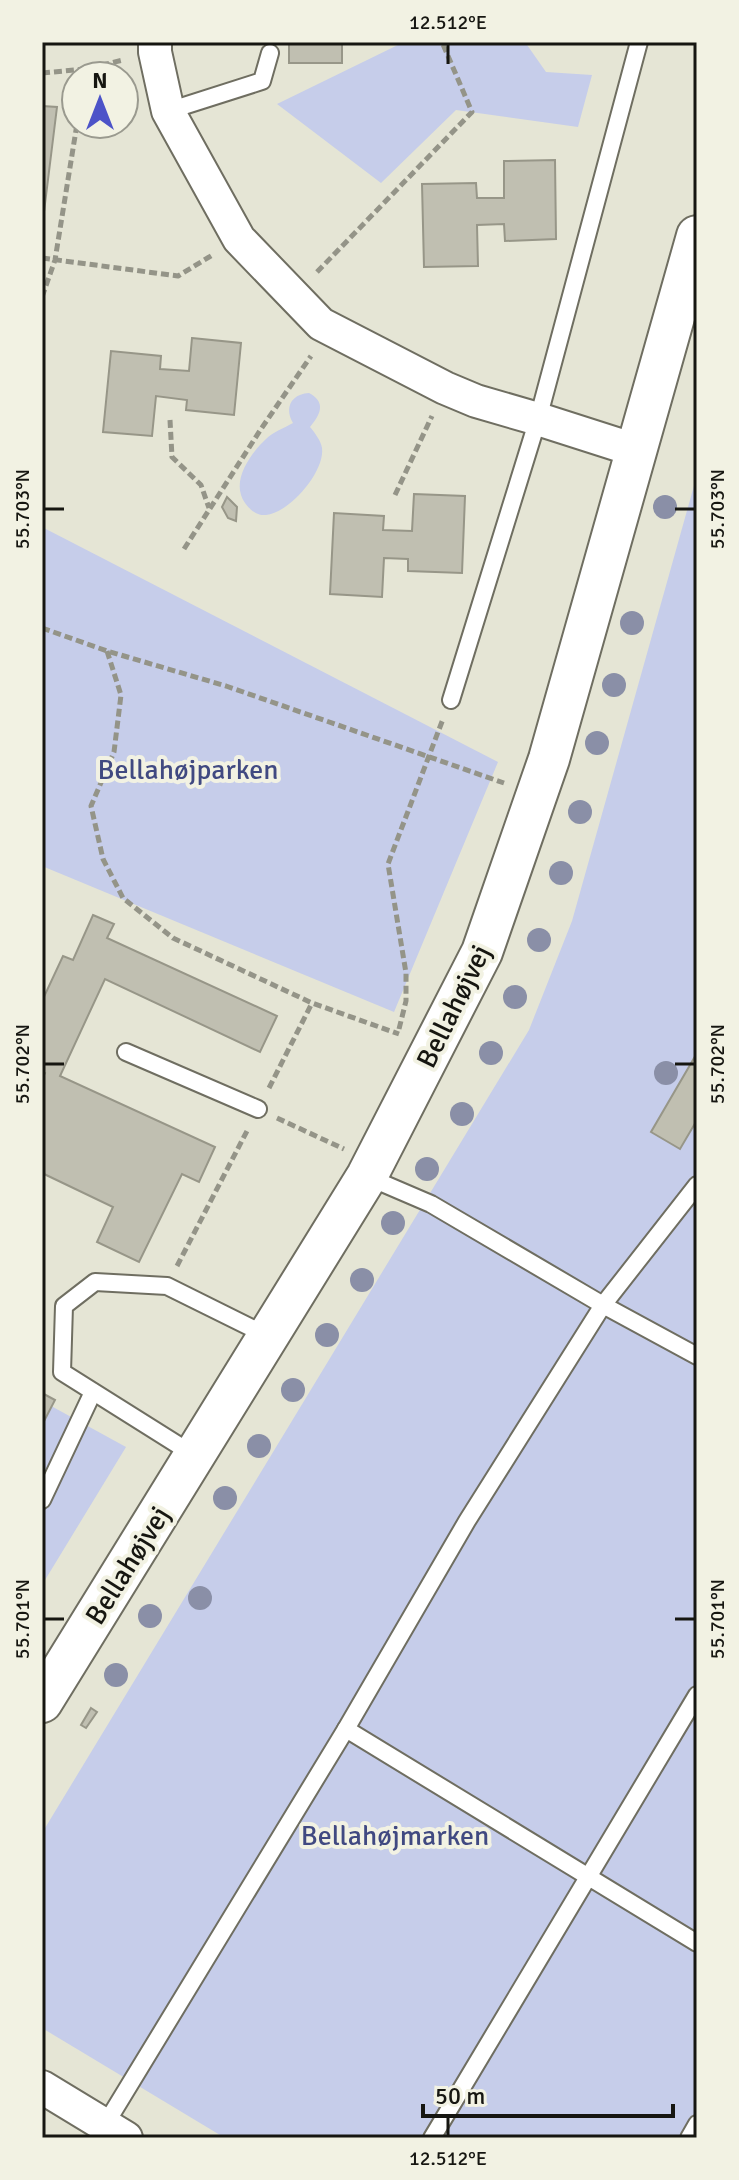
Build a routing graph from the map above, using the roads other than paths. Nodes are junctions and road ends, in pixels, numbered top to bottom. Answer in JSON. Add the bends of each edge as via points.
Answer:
{"nodes":[{"id":1,"x":639,"y":42,"type":"edge"},
{"id":2,"x":155,"y":47,"type":"edge"},
{"id":3,"x":270,"y":53,"type":"dead end"},
{"id":4,"x":168,"y":111,"type":"junction"},
{"id":5,"x":697,"y":236,"type":"edge"},
{"id":6,"x":538,"y":419,"type":"junction"},
{"id":7,"x":638,"y":451,"type":"junction"},
{"id":8,"x":451,"y":700,"type":"road end"},
{"id":9,"x":126,"y":1052,"type":"dead end"},
{"id":10,"x":258,"y":1109,"type":"road end"},
{"id":11,"x":367,"y":1176,"type":"junction"},
{"id":12,"x":697,"y":1185,"type":"edge"},
{"id":13,"x":603,"y":1305,"type":"junction"},
{"id":14,"x":268,"y":1336,"type":"junction"},
{"id":15,"x":697,"y":1356,"type":"edge"},
{"id":16,"x":93,"y":1392,"type":"junction"},
{"id":17,"x":195,"y":1456,"type":"junction"},
{"id":18,"x":42,"y":1500,"type":"edge"},
{"id":19,"x":697,"y":1695,"type":"edge"},
{"id":20,"x":42,"y":1702,"type":"edge"},
{"id":21,"x":346,"y":1729,"type":"junction"},
{"id":22,"x":589,"y":1877,"type":"junction"},
{"id":23,"x":697,"y":1943,"type":"edge"},
{"id":24,"x":42,"y":2087,"type":"edge"},
{"id":25,"x":697,"y":2124,"type":"edge"},
{"id":26,"x":116,"y":2132,"type":"edge"},
{"id":27,"x":432,"y":2138,"type":"edge"},
{"id":28,"x":689,"y":2138,"type":"edge"}],
"edges":[{"from":1,"to":6,"type":"lane"},
{"from":2,"to":4,"type":"street"},
{"from":3,"to":4,"type":"lane","via":[[262,81]]},
{"from":4,"to":6,"type":"street","via":[[239,239],[321,324],[445,388]]},
{"from":5,"to":7,"type":"street","name":"Bellahøjvej"},
{"from":6,"to":7,"type":"street"},
{"from":6,"to":8,"type":"lane"},
{"from":7,"to":11,"type":"street","name":"Bellahøjvej","via":[[549,759],[482,952],[416,1040]]},
{"from":9,"to":10,"type":"lane"},
{"from":11,"to":13,"type":"lane","via":[[431,1204]]},
{"from":11,"to":14,"type":"street","name":"Bellahøjvej"},
{"from":12,"to":13,"type":"lane"},
{"from":13,"to":15,"type":"lane"},
{"from":13,"to":21,"type":"lane","via":[[467,1521]]},
{"from":14,"to":16,"type":"lane","via":[[167,1286],[95,1282],[64,1306],[62,1372]]},
{"from":14,"to":17,"type":"street","name":"Bellahøjvej"},
{"from":16,"to":17,"type":"lane"},
{"from":16,"to":18,"type":"lane"},
{"from":17,"to":20,"type":"street","name":"Bellahøjvej"},
{"from":19,"to":22,"type":"lane"},
{"from":21,"to":22,"type":"lane"},
{"from":21,"to":26,"type":"lane"},
{"from":22,"to":23,"type":"lane"},
{"from":22,"to":27,"type":"lane"},
{"from":24,"to":26,"type":"street"},
{"from":25,"to":28,"type":"lane"}]}
